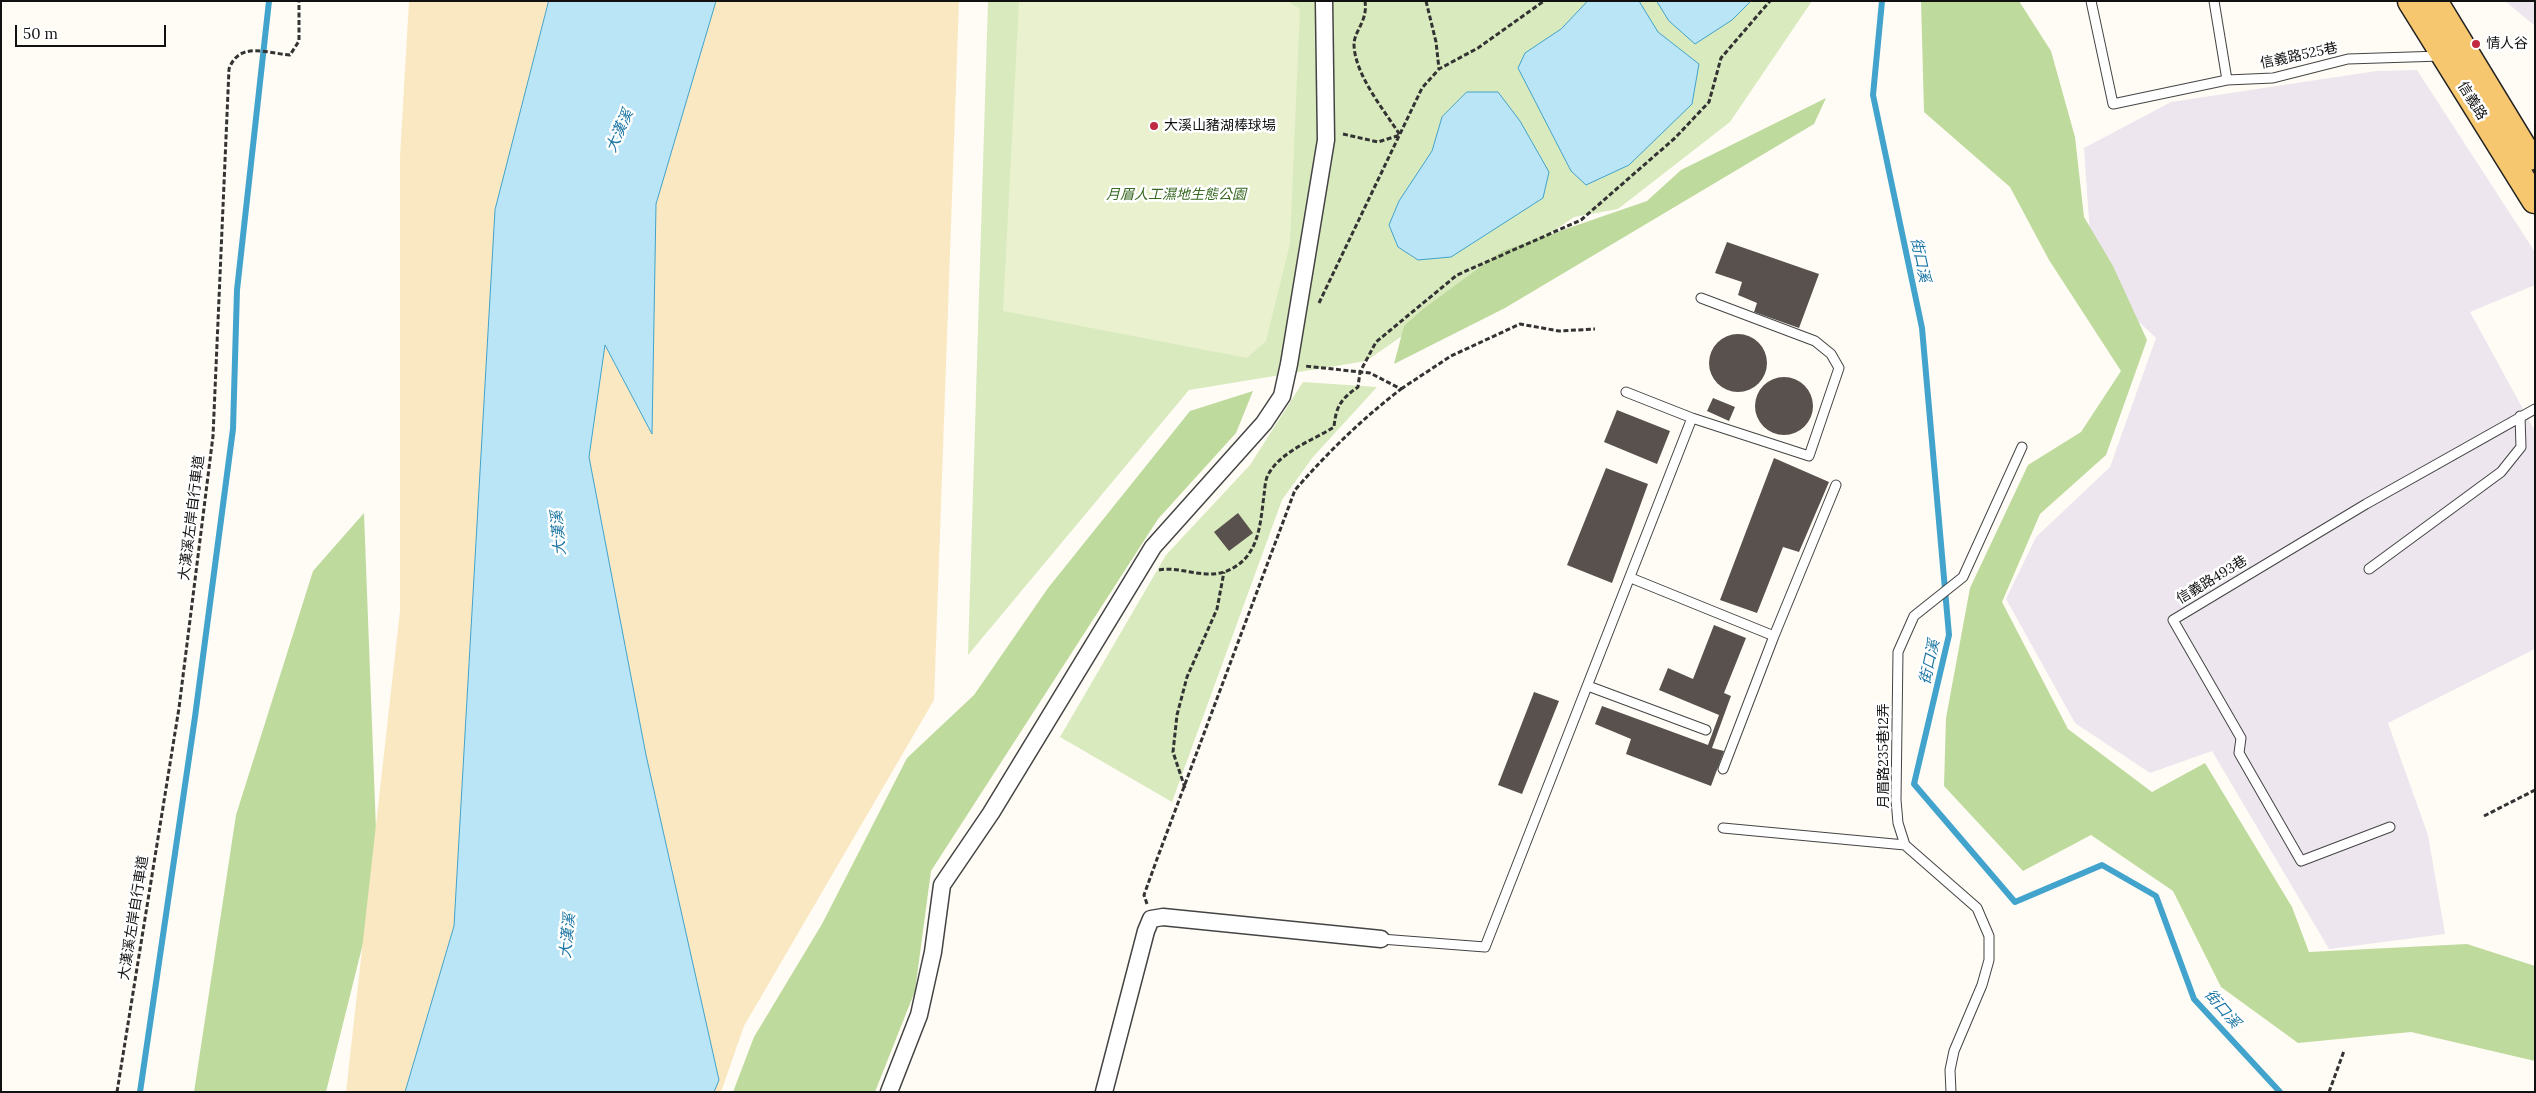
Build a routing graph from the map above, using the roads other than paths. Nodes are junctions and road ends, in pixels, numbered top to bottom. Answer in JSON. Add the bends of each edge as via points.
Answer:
{"nodes":[{"id":1,"x":1324,"y":1,"type":"edge"},
{"id":2,"x":2091,"y":1,"type":"edge"},
{"id":3,"x":2214,"y":1,"type":"edge"},
{"id":4,"x":2410,"y":1,"type":"edge"},
{"id":5,"x":2434,"y":1,"type":"edge"},
{"id":6,"x":2453,"y":54,"type":"junction"},
{"id":7,"x":2227,"y":80,"type":"junction"},
{"id":8,"x":2535,"y":166,"type":"edge"},
{"id":9,"x":2535,"y":200,"type":"edge"},
{"id":10,"x":1701,"y":298,"type":"dead end"},
{"id":11,"x":1626,"y":392,"type":"dead end"},
{"id":12,"x":2535,"y":409,"type":"edge"},
{"id":13,"x":2520,"y":416,"type":"junction"},
{"id":14,"x":1692,"y":418,"type":"junction"},
{"id":15,"x":2022,"y":447,"type":"dead end"},
{"id":16,"x":1836,"y":485,"type":"dead end"},
{"id":17,"x":2369,"y":569,"type":"dead end"},
{"id":18,"x":1631,"y":578,"type":"junction"},
{"id":19,"x":1774,"y":636,"type":"junction"},
{"id":20,"x":1588,"y":686,"type":"junction"},
{"id":21,"x":1706,"y":730,"type":"dead end"},
{"id":22,"x":1723,"y":768,"type":"dead end"},
{"id":23,"x":2390,"y":827,"type":"dead end"},
{"id":24,"x":1723,"y":828,"type":"dead end"},
{"id":25,"x":1906,"y":845,"type":"junction"},
{"id":26,"x":1381,"y":939,"type":"joint"},
{"id":27,"x":889,"y":1092,"type":"edge"},
{"id":28,"x":1104,"y":1092,"type":"edge"},
{"id":29,"x":1951,"y":1092,"type":"edge"}],
"edges":[{"from":1,"to":27,"type":"street","via":[[1326,130],[1290,364],[1282,396],[1264,423],[1154,547],[991,812],[942,885],[933,952],[919,1015]]},
{"from":2,"to":7,"type":"lane","name":"信義路525巷","via":[[2114,104]]},
{"from":3,"to":7,"type":"lane"},
{"from":4,"to":6,"type":"main road","name":"信義路"},
{"from":5,"to":6,"type":"main road","name":"信義路"},
{"from":6,"to":7,"type":"lane","name":"信義路525巷","via":[[2348,59],[2273,78]]},
{"from":6,"to":8,"type":"main road","name":"信義路"},
{"from":6,"to":9,"type":"main road","name":"信義路"},
{"from":10,"to":14,"type":"lane","via":[[1815,341],[1831,354],[1839,368],[1809,456]]},
{"from":11,"to":14,"type":"lane"},
{"from":12,"to":13,"type":"lane","name":"信義路493巷"},
{"from":13,"to":17,"type":"lane","via":[[2521,447],[2501,472]]},
{"from":13,"to":23,"type":"lane","name":"信義路493巷","via":[[2333,523],[2173,620],[2241,738],[2239,753],[2301,861]]},
{"from":14,"to":18,"type":"lane"},
{"from":15,"to":25,"type":"lane","name":"月眉路235巷12弄","via":[[1963,577],[1914,616],[1898,652],[1896,800],[1898,823]]},
{"from":16,"to":19,"type":"lane"},
{"from":18,"to":19,"type":"lane"},
{"from":18,"to":20,"type":"lane"},
{"from":19,"to":22,"type":"lane"},
{"from":20,"to":21,"type":"lane"},
{"from":20,"to":26,"type":"lane","via":[[1485,947]]},
{"from":24,"to":25,"type":"lane"},
{"from":25,"to":29,"type":"lane","name":"月眉路235巷12弄","via":[[1977,908],[1989,936],[1982,985],[1954,1050],[1950,1070]]},
{"from":26,"to":28,"type":"street","via":[[1163,917],[1152,919],[1146,931]]}]}
